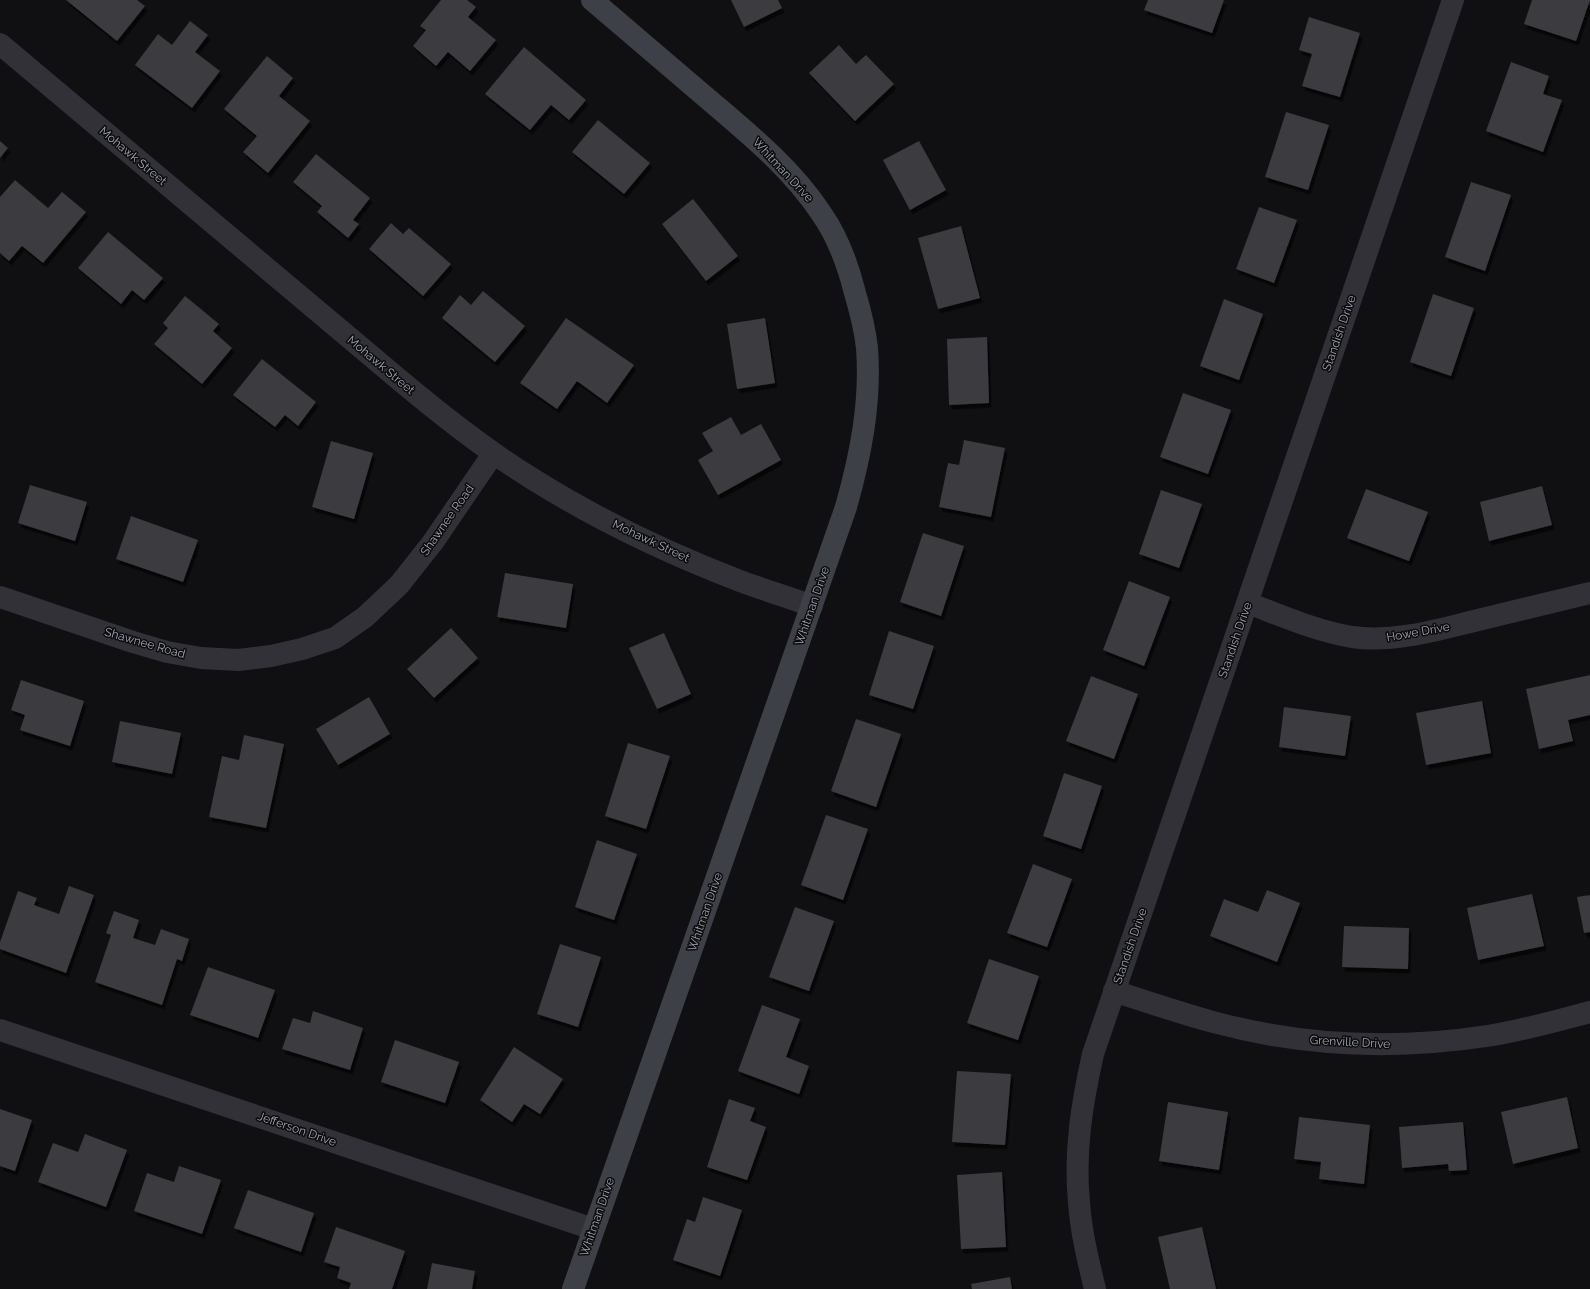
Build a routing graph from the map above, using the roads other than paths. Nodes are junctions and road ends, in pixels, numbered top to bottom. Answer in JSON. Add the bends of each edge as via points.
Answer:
{"nodes":[{"id":1,"x":1453,"y":0,"type":"edge"},
{"id":2,"x":594,"y":1,"type":"edge"},
{"id":3,"x":0,"y":44,"type":"edge"},
{"id":4,"x":493,"y":454,"type":"junction"},
{"id":5,"x":1590,"y":593,"type":"edge"},
{"id":6,"x":0,"y":597,"type":"edge"},
{"id":7,"x":1248,"y":603,"type":"junction"},
{"id":8,"x":812,"y":606,"type":"junction"},
{"id":9,"x":1114,"y":991,"type":"junction"},
{"id":10,"x":1590,"y":1012,"type":"edge"},
{"id":11,"x":0,"y":1030,"type":"edge"},
{"id":12,"x":593,"y":1229,"type":"junction"},
{"id":13,"x":573,"y":1289,"type":"edge"},
{"id":14,"x":1095,"y":1289,"type":"edge"}],
"edges":[{"from":1,"to":7,"type":"street","name":"Standish Drive"},
{"from":2,"to":8,"type":"street","name":"Whitman Drive","via":[[749,134],[800,184],[822,214],[838,244],[851,278],[867,346],[869,386],[865,425],[857,470]]},
{"from":3,"to":4,"type":"street","name":"Mohawk Street","via":[[412,391]]},
{"from":4,"to":6,"type":"street","name":"Shawnee Road","via":[[433,542],[399,585],[365,617],[335,638],[302,650],[238,660],[201,658],[133,642]]},
{"from":4,"to":8,"type":"street","name":"Mohawk Street","via":[[542,485],[629,532],[741,581]]},
{"from":5,"to":7,"type":"street","name":"Howe Drive","via":[[1406,637],[1380,639],[1352,637],[1323,630]]},
{"from":7,"to":9,"type":"street","name":"Standish Drive"},
{"from":8,"to":12,"type":"street","name":"Whitman Drive"},
{"from":9,"to":10,"type":"street","name":"Grenville Drive","via":[[1241,1028],[1301,1040],[1372,1045],[1413,1044],[1487,1036]]},
{"from":9,"to":14,"type":"street","name":"Standish Drive","via":[[1087,1080],[1078,1149],[1078,1201],[1083,1239]]},
{"from":11,"to":12,"type":"street","name":"Jefferson Drive"},
{"from":12,"to":13,"type":"street","name":"Whitman Drive"}]}
